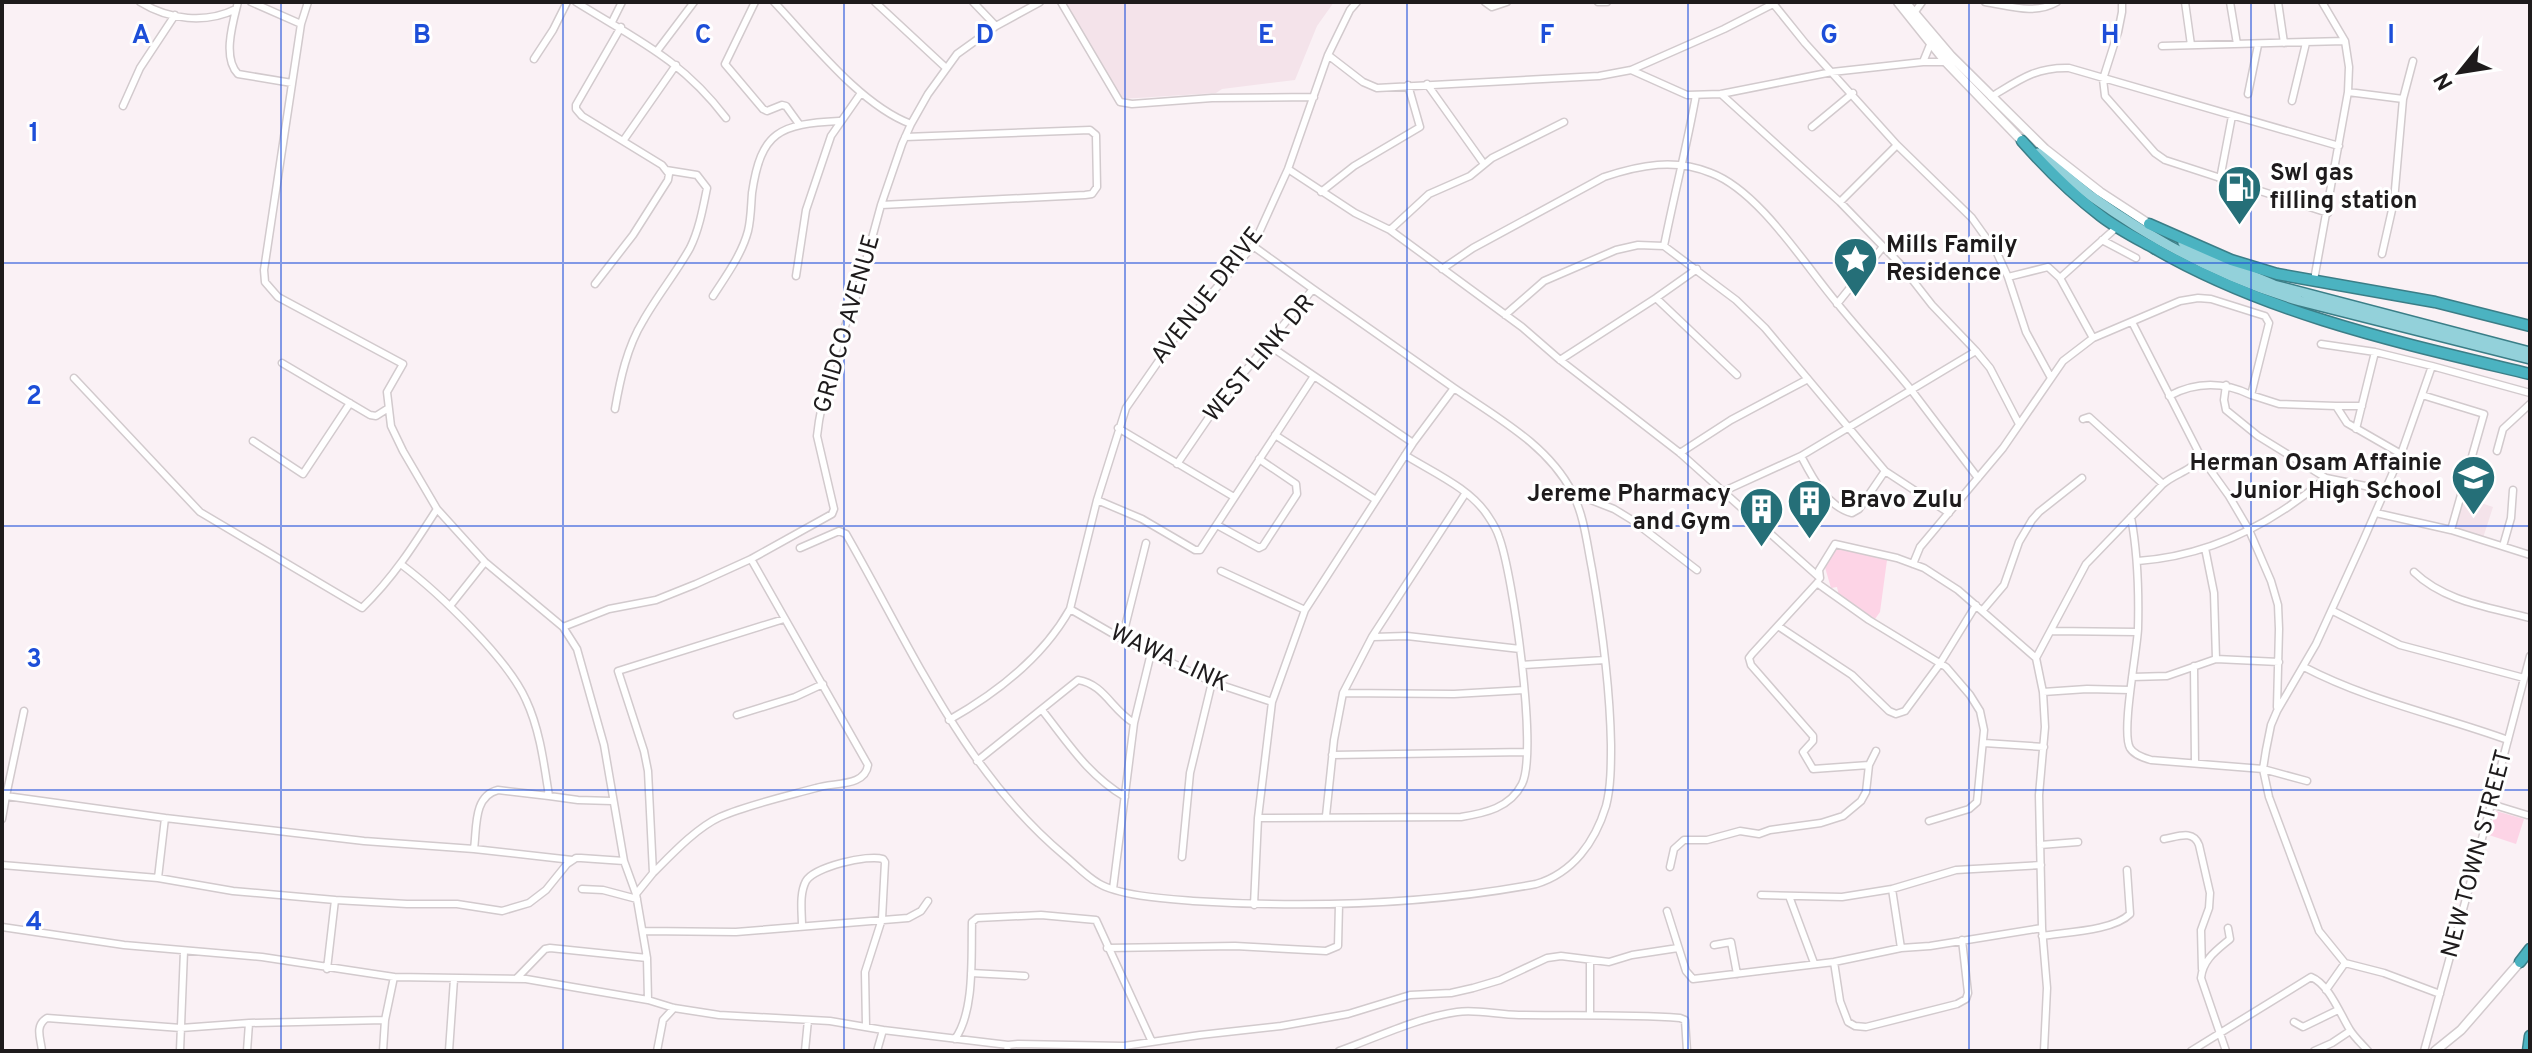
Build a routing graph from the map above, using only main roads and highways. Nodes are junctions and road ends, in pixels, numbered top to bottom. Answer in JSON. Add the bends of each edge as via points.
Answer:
{"nodes":[{"id":1,"x":1898,"y":2,"type":"edge"},
{"id":2,"x":1905,"y":2,"type":"edge"},
{"id":3,"x":1932,"y":40,"type":"junction"},
{"id":4,"x":2022,"y":141,"type":"junction"},
{"id":5,"x":2149,"y":224,"type":"junction"},
{"id":6,"x":2528,"y":325,"type":"edge"},
{"id":7,"x":2437,"y":332,"type":"junction"},
{"id":8,"x":2530,"y":352,"type":"edge"},
{"id":9,"x":2530,"y":359,"type":"edge"},
{"id":10,"x":2530,"y":374,"type":"edge"},
{"id":11,"x":2530,"y":949,"type":"edge"},
{"id":12,"x":2525,"y":960,"type":"edge"},
{"id":13,"x":2530,"y":1036,"type":"edge"},
{"id":14,"x":2435,"y":1051,"type":"edge"},
{"id":15,"x":2528,"y":1051,"type":"edge"}],
"edges":[{"from":1,"to":3,"type":"main road"},
{"from":2,"to":3,"type":"main road"},
{"from":3,"to":4,"type":"main road","via":[[1946,62]]},
{"from":3,"to":5,"type":"main road","via":[[2045,149]]},
{"from":4,"to":7,"type":"main road","via":[[2111,210],[2192,259],[2271,292]]},
{"from":4,"to":10,"type":"highway","via":[[2055,178],[2117,227],[2203,275],[2323,322]]},
{"from":5,"to":6,"type":"highway","via":[[2277,274]]},
{"from":5,"to":7,"type":"main road","via":[[2274,285]]},
{"from":7,"to":8,"type":"main road"},
{"from":7,"to":9,"type":"main road"},
{"from":11,"to":12,"type":"highway"},
{"from":12,"to":14,"type":"main road"},
{"from":13,"to":15,"type":"highway"}]}
